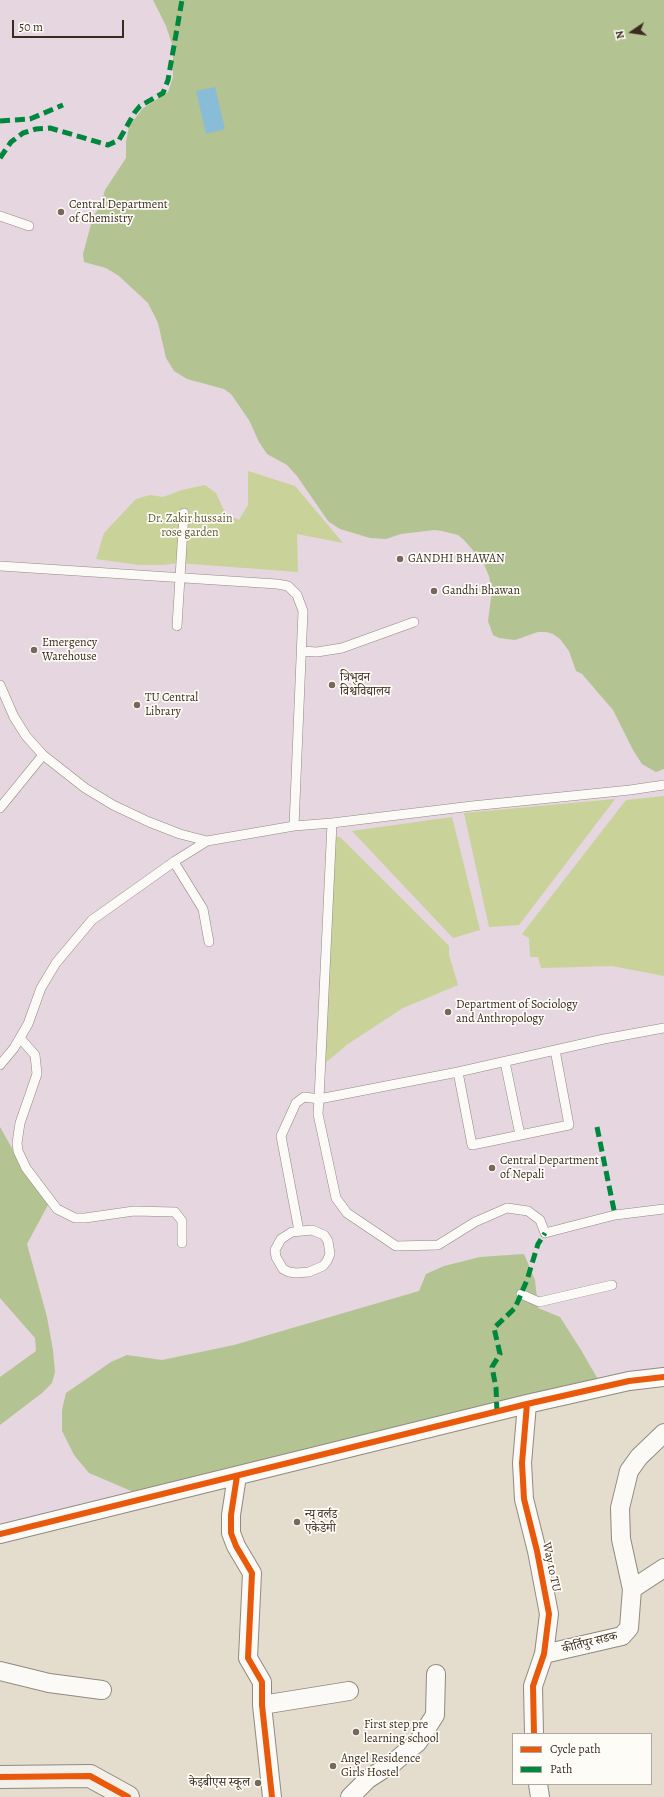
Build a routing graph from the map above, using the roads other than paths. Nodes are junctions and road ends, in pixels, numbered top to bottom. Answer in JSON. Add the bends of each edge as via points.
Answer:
{"nodes":[{"id":1,"x":0,"y":216,"type":"edge"},
{"id":2,"x":30,"y":226,"type":"dead end"},
{"id":3,"x":184,"y":513,"type":"dead end"},
{"id":4,"x":0,"y":566,"type":"edge"},
{"id":5,"x":180,"y":578,"type":"junction"},
{"id":6,"x":414,"y":622,"type":"dead end"},
{"id":7,"x":177,"y":626,"type":"dead end"},
{"id":8,"x":301,"y":651,"type":"junction"},
{"id":9,"x":0,"y":685,"type":"edge"},
{"id":10,"x":43,"y":755,"type":"junction"},
{"id":11,"x":664,"y":785,"type":"edge"},
{"id":12,"x":0,"y":808,"type":"edge"},
{"id":13,"x":332,"y":823,"type":"junction"},
{"id":14,"x":294,"y":826,"type":"junction"},
{"id":15,"x":207,"y":841,"type":"junction"},
{"id":16,"x":174,"y":862,"type":"junction"},
{"id":17,"x":208,"y":942,"type":"dead end"},
{"id":18,"x":664,"y":1028,"type":"edge"},
{"id":19,"x":20,"y":1038,"type":"junction"},
{"id":20,"x":555,"y":1050,"type":"junction"},
{"id":21,"x":505,"y":1062,"type":"junction"},
{"id":22,"x":1,"y":1063,"type":"edge"},
{"id":23,"x":458,"y":1072,"type":"junction"},
{"id":24,"x":319,"y":1099,"type":"junction"},
{"id":25,"x":520,"y":1135,"type":"junction"},
{"id":26,"x":664,"y":1209,"type":"edge"},
{"id":27,"x":299,"y":1231,"type":"junction"},
{"id":28,"x":182,"y":1243,"type":"dead end"},
{"id":29,"x":612,"y":1285,"type":"dead end"},
{"id":30,"x":521,"y":1294,"type":"dead end"},
{"id":31,"x":664,"y":1376,"type":"edge"},
{"id":32,"x":527,"y":1404,"type":"junction"},
{"id":33,"x":664,"y":1433,"type":"edge"},
{"id":34,"x":237,"y":1476,"type":"junction"},
{"id":35,"x":0,"y":1534,"type":"edge"},
{"id":36,"x":664,"y":1568,"type":"edge"},
{"id":37,"x":632,"y":1589,"type":"junction"},
{"id":38,"x":544,"y":1654,"type":"junction"},
{"id":39,"x":0,"y":1671,"type":"edge"},
{"id":40,"x":436,"y":1674,"type":"dead end"},
{"id":41,"x":102,"y":1690,"type":"dead end"},
{"id":42,"x":349,"y":1691,"type":"dead end"},
{"id":43,"x":262,"y":1705,"type":"junction"},
{"id":44,"x":534,"y":1733,"type":"edge"},
{"id":45,"x":0,"y":1777,"type":"edge"},
{"id":46,"x":538,"y":1785,"type":"edge"},
{"id":47,"x":128,"y":1797,"type":"edge"},
{"id":48,"x":272,"y":1797,"type":"edge"},
{"id":49,"x":350,"y":1797,"type":"edge"},
{"id":50,"x":540,"y":1797,"type":"edge"}],
"edges":[{"from":1,"to":2,"type":"lane"},
{"from":3,"to":5,"type":"lane"},
{"from":4,"to":5,"type":"lane"},
{"from":5,"to":7,"type":"lane"},
{"from":5,"to":8,"type":"lane","via":[[288,586],[297,595],[302,611]]},
{"from":6,"to":8,"type":"lane","via":[[342,648],[317,652]]},
{"from":8,"to":14,"type":"lane"},
{"from":9,"to":10,"type":"lane","via":[[14,717]]},
{"from":10,"to":12,"type":"lane"},
{"from":10,"to":15,"type":"lane","via":[[85,788],[113,805],[180,834]]},
{"from":11,"to":13,"type":"lane"},
{"from":13,"to":14,"type":"lane"},
{"from":13,"to":24,"type":"lane"},
{"from":14,"to":15,"type":"lane"},
{"from":15,"to":16,"type":"lane"},
{"from":16,"to":17,"type":"lane","via":[[204,909]]},
{"from":16,"to":19,"type":"lane","via":[[92,920],[73,941],[56,962],[41,988]]},
{"from":18,"to":20,"type":"lane"},
{"from":19,"to":22,"type":"lane"},
{"from":19,"to":28,"type":"lane","via":[[35,1055],[37,1074],[20,1123],[18,1152],[26,1168],[57,1209],[75,1218],[134,1211],[175,1212],[182,1221]]},
{"from":20,"to":21,"type":"lane"},
{"from":20,"to":25,"type":"lane","via":[[569,1125]]},
{"from":21,"to":23,"type":"lane"},
{"from":21,"to":25,"type":"lane"},
{"from":23,"to":24,"type":"lane"},
{"from":23,"to":25,"type":"lane","via":[[472,1145]]},
{"from":24,"to":26,"type":"lane","via":[[318,1114],[336,1198],[347,1213],[396,1246],[438,1245],[475,1222],[507,1208],[528,1211],[540,1220],[545,1233],[615,1215]]},
{"from":24,"to":27,"type":"lane","via":[[304,1097],[296,1103],[281,1136]]},
{"from":27,"to":27,"type":"lane","via":[[287,1234],[275,1250],[283,1269],[296,1273],[309,1272],[323,1266],[330,1254],[330,1247],[324,1235],[312,1230]]},
{"from":29,"to":30,"type":"lane","via":[[539,1302]]},
{"from":31,"to":32,"type":"street"},
{"from":32,"to":34,"type":"street"},
{"from":32,"to":38,"type":"street","name":"Way to TU","via":[[522,1463],[524,1499],[549,1614]]},
{"from":33,"to":37,"type":"street","name":"कीर्तिपुर सडक","via":[[639,1457],[629,1471],[620,1508],[621,1539]]},
{"from":34,"to":35,"type":"street"},
{"from":34,"to":43,"type":"street","via":[[231,1532],[252,1573],[248,1658],[262,1682]]},
{"from":36,"to":37,"type":"street"},
{"from":37,"to":38,"type":"street","name":"कीर्तिपुर सडक","via":[[629,1628],[622,1636]]},
{"from":38,"to":44,"type":"street","name":"Way to TU","via":[[533,1686]]},
{"from":39,"to":41,"type":"street","via":[[49,1683]]},
{"from":40,"to":49,"type":"street","via":[[435,1715],[418,1742],[393,1763],[368,1778]]},
{"from":42,"to":43,"type":"street"},
{"from":43,"to":48,"type":"street"},
{"from":45,"to":47,"type":"street","via":[[90,1776]]},
{"from":46,"to":50,"type":"street"}]}
